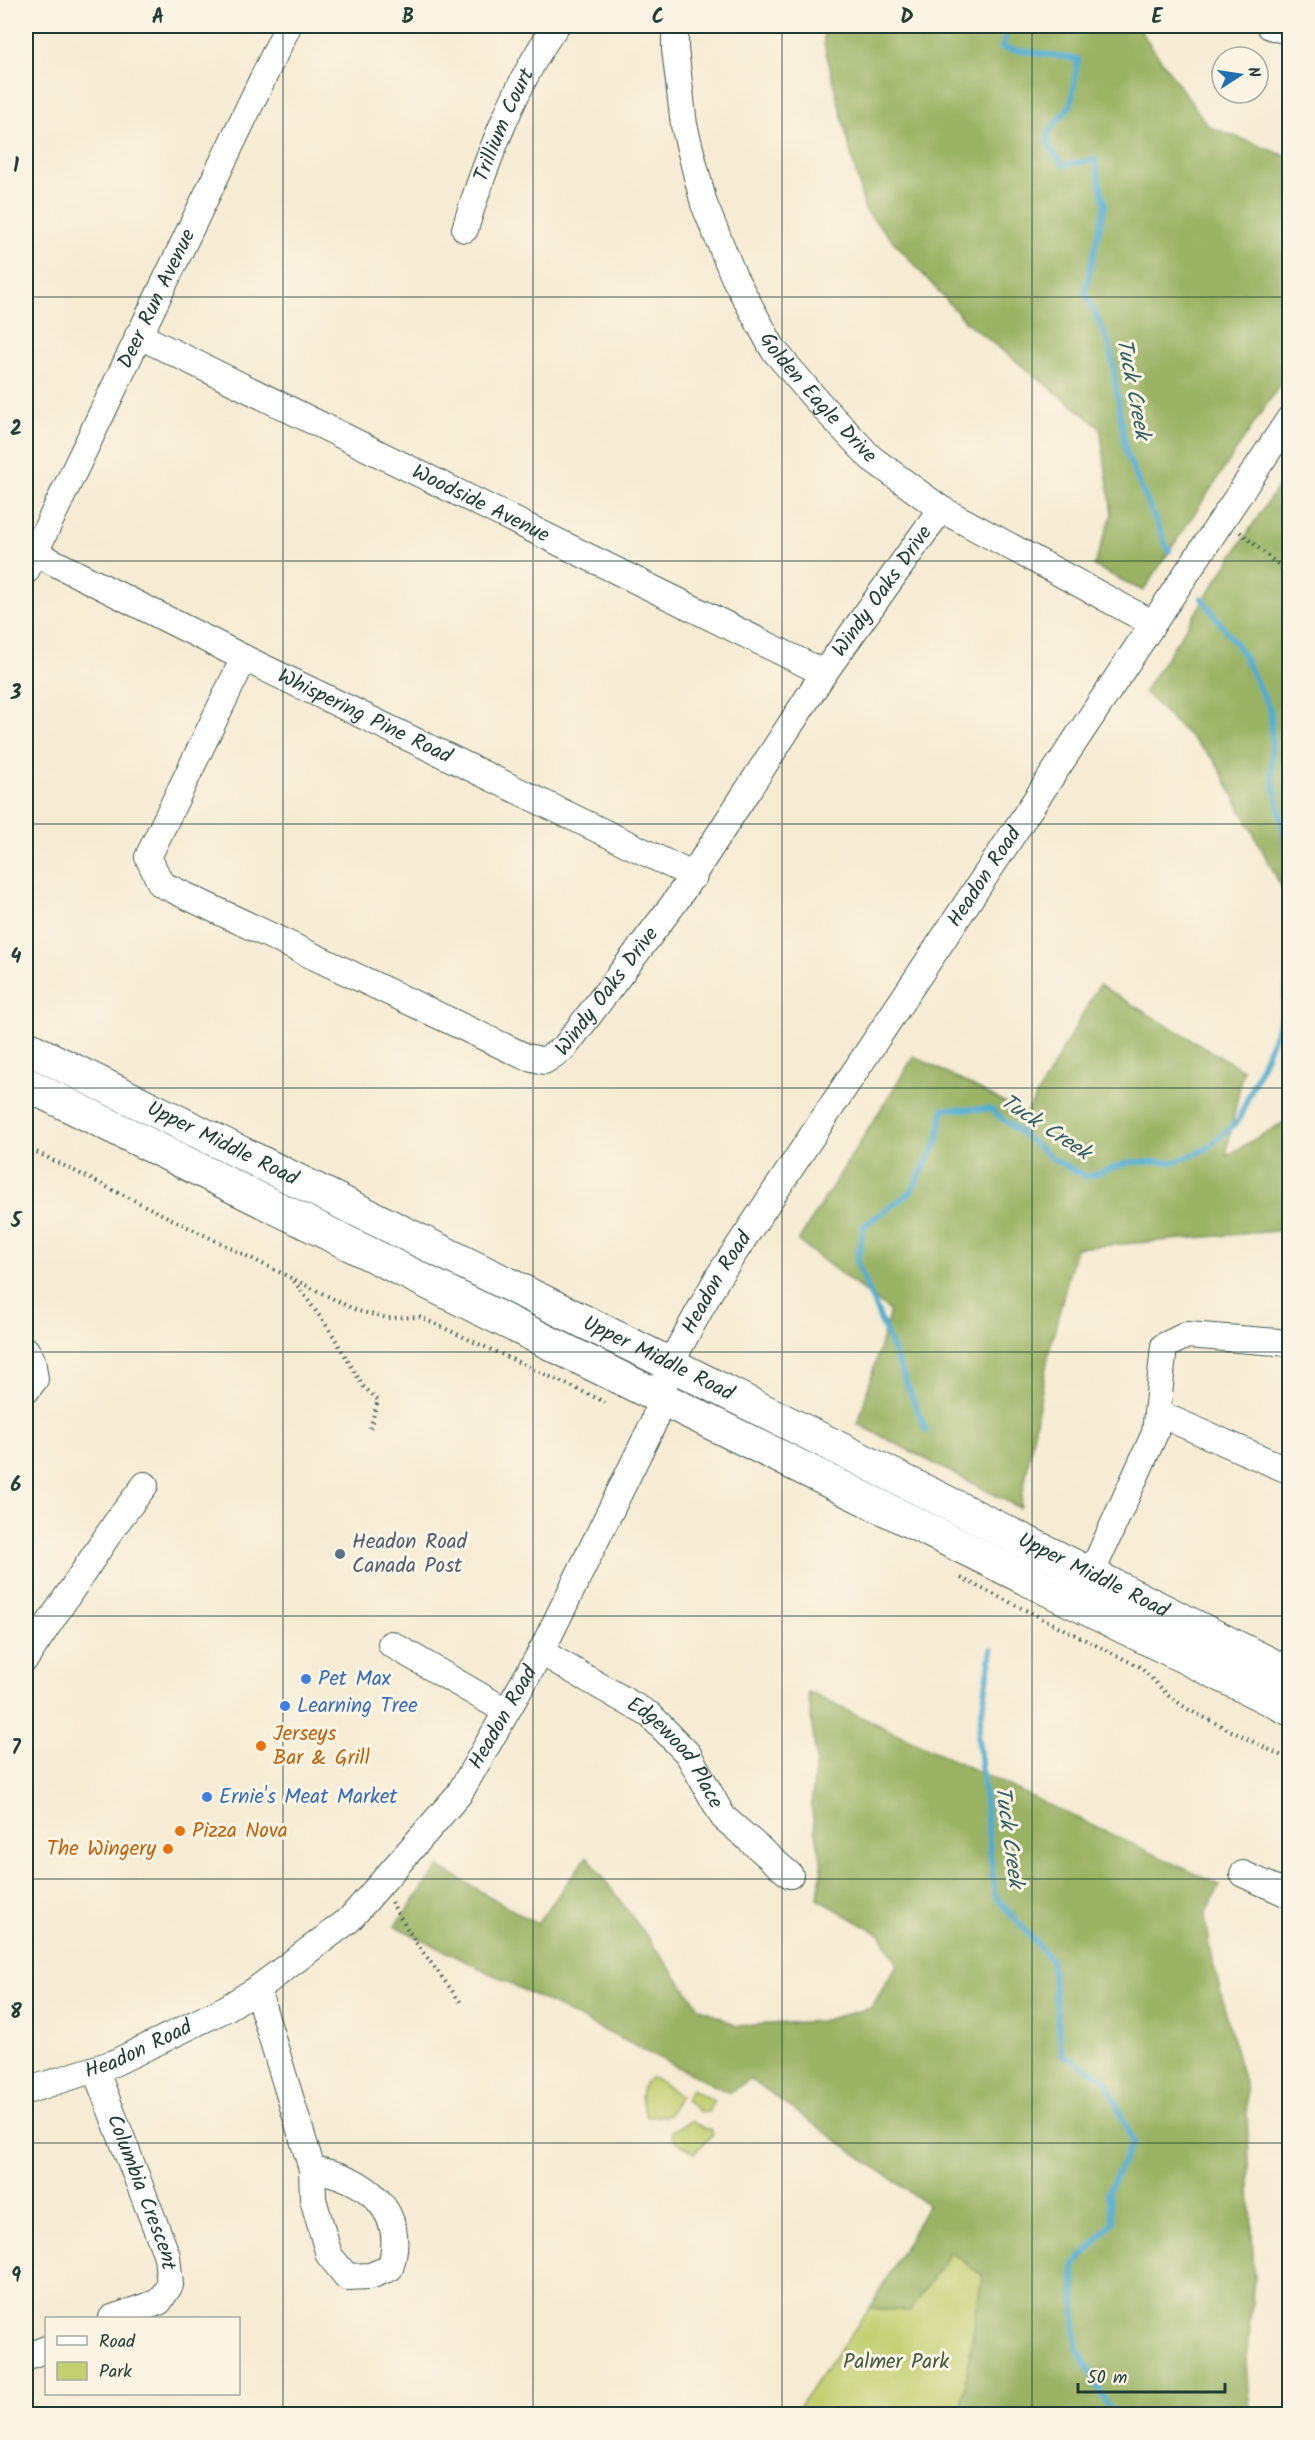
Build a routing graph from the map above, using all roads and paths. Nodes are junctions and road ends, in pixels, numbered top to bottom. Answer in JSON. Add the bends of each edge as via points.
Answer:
{"nodes":[{"id":1,"x":288,"y":26,"type":"edge"},
{"id":2,"x":556,"y":26,"type":"edge"},
{"id":3,"x":675,"y":26,"type":"edge"},
{"id":4,"x":1270,"y":26,"type":"edge"},
{"id":5,"x":1290,"y":32,"type":"edge"},
{"id":6,"x":465,"y":229,"type":"dead end"},
{"id":7,"x":138,"y":335,"type":"junction"},
{"id":8,"x":1290,"y":418,"type":"edge"},
{"id":9,"x":941,"y":509,"type":"junction"},
{"id":10,"x":1224,"y":518,"type":"junction"},
{"id":11,"x":30,"y":562,"type":"edge"},
{"id":12,"x":1290,"y":575,"type":"edge"},
{"id":13,"x":1152,"y":623,"type":"junction"},
{"id":14,"x":244,"y":658,"type":"junction"},
{"id":15,"x":824,"y":673,"type":"junction"},
{"id":16,"x":694,"y":876,"type":"junction"},
{"id":17,"x":26,"y":1047,"type":"edge"},
{"id":18,"x":26,"y":1084,"type":"edge"},
{"id":19,"x":293,"y":1279,"type":"dead end"},
{"id":20,"x":1290,"y":1343,"type":"edge"},
{"id":21,"x":26,"y":1350,"type":"edge"},
{"id":22,"x":670,"y":1364,"type":"junction"},
{"id":23,"x":26,"y":1391,"type":"edge"},
{"id":24,"x":661,"y":1399,"type":"junction"},
{"id":25,"x":1157,"y":1413,"type":"junction"},
{"id":26,"x":369,"y":1432,"type":"dead end"},
{"id":27,"x":1290,"y":1471,"type":"edge"},
{"id":28,"x":145,"y":1485,"type":"dead end"},
{"id":29,"x":1090,"y":1574,"type":"junction"},
{"id":30,"x":391,"y":1644,"type":"dead end"},
{"id":31,"x":541,"y":1652,"type":"junction"},
{"id":32,"x":26,"y":1658,"type":"edge"},
{"id":33,"x":1290,"y":1674,"type":"edge"},
{"id":34,"x":1290,"y":1709,"type":"edge"},
{"id":35,"x":506,"y":1712,"type":"junction"},
{"id":36,"x":1243,"y":1874,"type":"dead end"},
{"id":37,"x":790,"y":1875,"type":"dead end"},
{"id":38,"x":380,"y":1883,"type":"junction"},
{"id":39,"x":1290,"y":1894,"type":"edge"},
{"id":40,"x":257,"y":1989,"type":"junction"},
{"id":41,"x":462,"y":2004,"type":"dead end"},
{"id":42,"x":95,"y":2069,"type":"junction"},
{"id":43,"x":26,"y":2091,"type":"edge"},
{"id":44,"x":312,"y":2169,"type":"dead end"},
{"id":45,"x":118,"y":2317,"type":"edge"},
{"id":46,"x":45,"y":2349,"type":"edge"},
{"id":47,"x":26,"y":2357,"type":"edge"}],
"edges":[{"from":1,"to":7,"type":"street","name":"Deer Run Avenue"},
{"from":2,"to":6,"type":"street","name":"Trillium Court","via":[[517,94],[475,194]]},
{"from":3,"to":9,"type":"street","name":"Golden Eagle Drive","via":[[684,125],[704,204],[734,278],[773,349],[871,458]]},
{"from":4,"to":5,"type":"street"},
{"from":7,"to":11,"type":"street","name":"Deer Run Avenue"},
{"from":7,"to":15,"type":"street","name":"Woodside Avenue"},
{"from":8,"to":10,"type":"street","name":"Headon Road"},
{"from":9,"to":13,"type":"street","name":"Golden Eagle Drive"},
{"from":9,"to":15,"type":"street","name":"Windy Oaks Drive"},
{"from":10,"to":12,"type":"path"},
{"from":10,"to":13,"type":"street","name":"Headon Road"},
{"from":11,"to":14,"type":"street","name":"Whispering Pine Road"},
{"from":13,"to":22,"type":"street","name":"Headon Road","via":[[718,1277]]},
{"from":14,"to":16,"type":"street","name":"Whispering Pine Road"},
{"from":14,"to":16,"type":"street","name":"Windy Oaks Drive","via":[[148,857],[161,884],[513,1051],[544,1061],[564,1047]]},
{"from":15,"to":16,"type":"street","name":"Windy Oaks Drive"},
{"from":17,"to":22,"type":"main road","name":"Upper Middle Road"},
{"from":18,"to":24,"type":"main road","name":"Upper Middle Road"},
{"from":19,"to":26,"type":"path","via":[[332,1332],[363,1386],[378,1400]]},
{"from":20,"to":25,"type":"street","via":[[1187,1335],[1174,1339],[1164,1346]]},
{"from":21,"to":23,"type":"street","via":[[35,1379]]},
{"from":22,"to":24,"type":"street","name":"Headon Road"},
{"from":22,"to":29,"type":"main road","name":"Upper Middle Road"},
{"from":24,"to":31,"type":"street","name":"Headon Road","via":[[653,1424]]},
{"from":24,"to":34,"type":"main road","name":"Upper Middle Road"},
{"from":25,"to":27,"type":"street"},
{"from":25,"to":29,"type":"street","via":[[1155,1433]]},
{"from":28,"to":32,"type":"street"},
{"from":29,"to":33,"type":"main road","name":"Upper Middle Road"},
{"from":30,"to":35,"type":"street"},
{"from":31,"to":35,"type":"street","name":"Headon Road"},
{"from":31,"to":37,"type":"street","name":"Edgewood Place","via":[[650,1715],[688,1754],[723,1817]]},
{"from":35,"to":38,"type":"street","name":"Headon Road","via":[[459,1794]]},
{"from":36,"to":39,"type":"street"},
{"from":38,"to":40,"type":"street","name":"Headon Road","via":[[349,1920]]},
{"from":38,"to":41,"type":"path","via":[[414,1940]]},
{"from":40,"to":42,"type":"street","name":"Headon Road","via":[[225,2009]]},
{"from":40,"to":44,"type":"street"},
{"from":42,"to":43,"type":"street","name":"Headon Road"},
{"from":42,"to":45,"type":"street","name":"Columbia Crescent","via":[[167,2256],[170,2285],[159,2302]]},
{"from":46,"to":47,"type":"street"}]}
